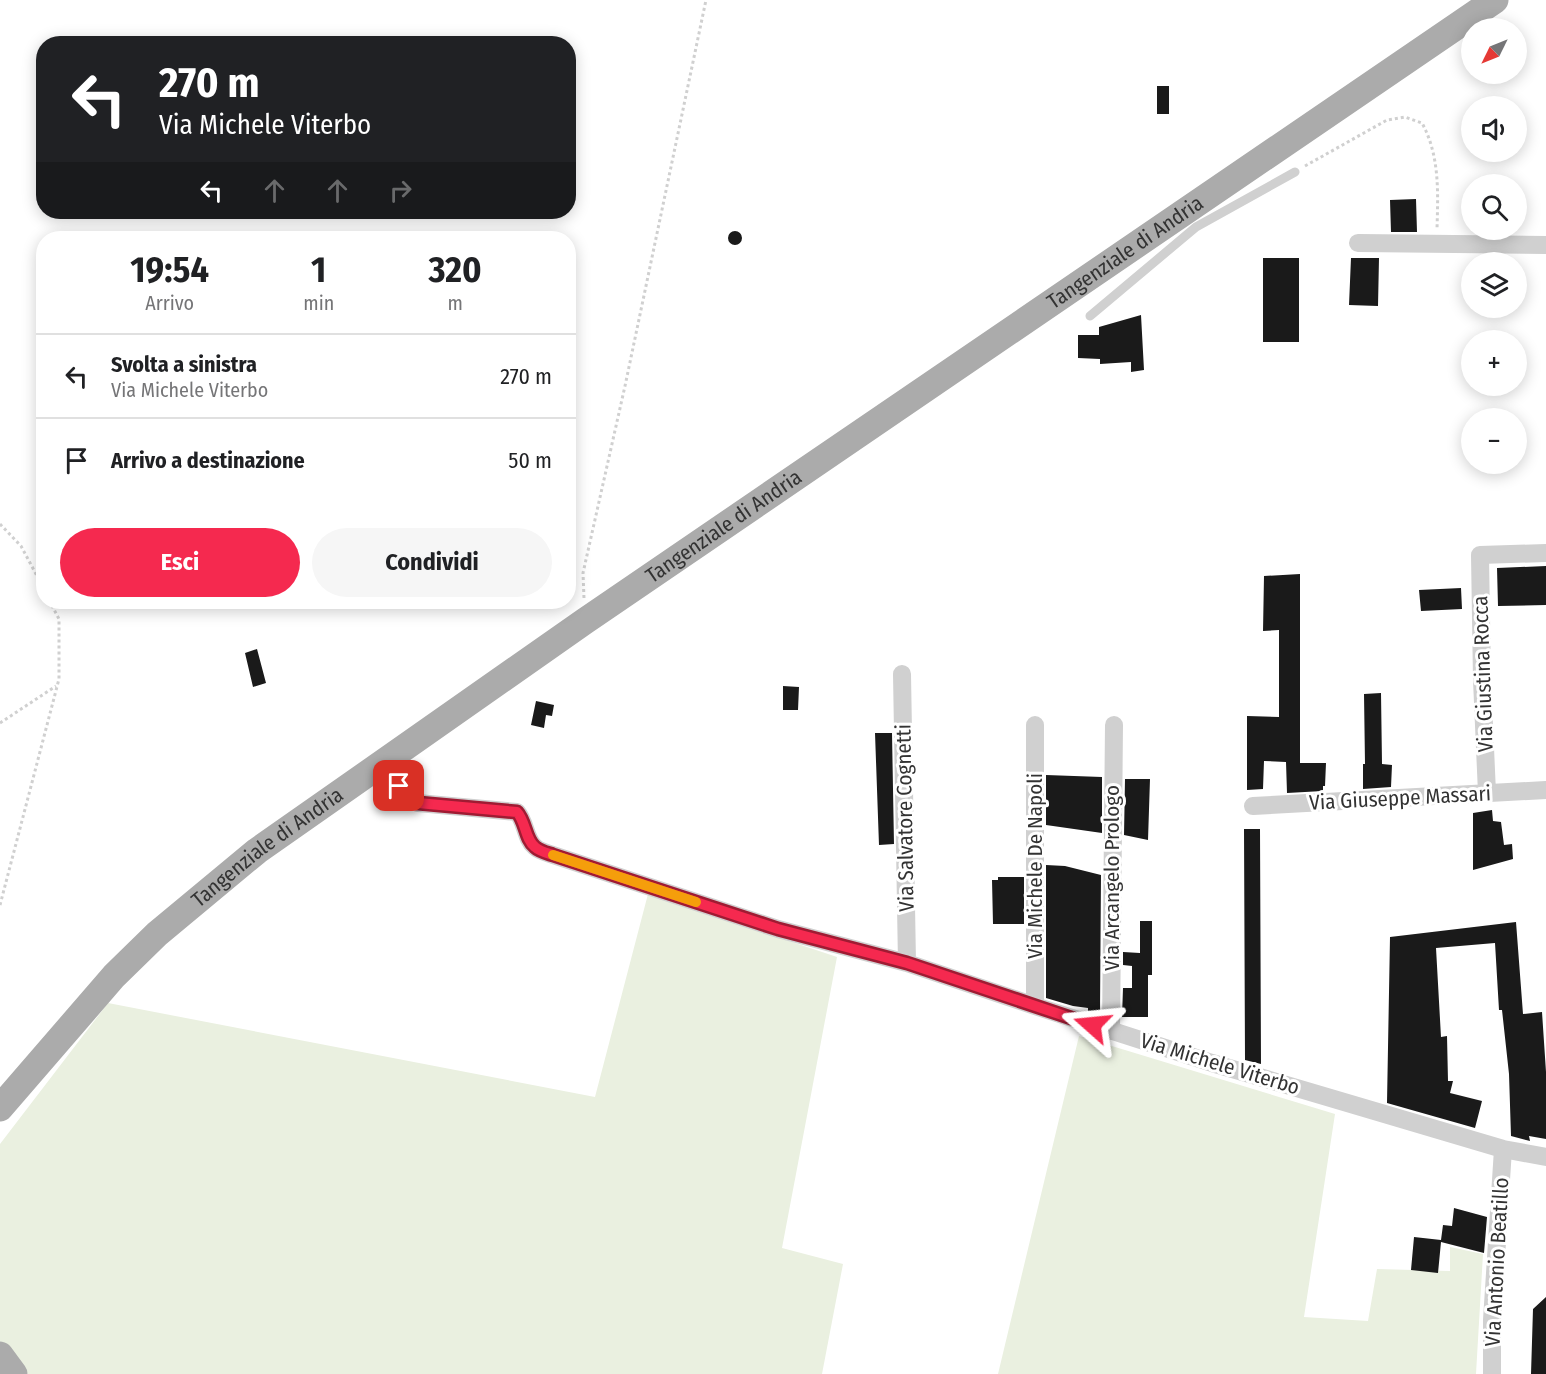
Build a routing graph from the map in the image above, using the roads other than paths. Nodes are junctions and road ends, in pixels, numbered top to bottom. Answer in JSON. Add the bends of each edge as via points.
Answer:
{"nodes":[{"id":1,"x":1495,"y":0,"type":"edge"},
{"id":2,"x":1295,"y":172,"type":"road end"},
{"id":3,"x":1186,"y":222,"type":"junction"},
{"id":4,"x":1358,"y":243,"type":"dead end"},
{"id":5,"x":1546,"y":245,"type":"edge"},
{"id":6,"x":1090,"y":316,"type":"dead end"},
{"id":7,"x":1546,"y":553,"type":"edge"},
{"id":8,"x":902,"y":674,"type":"dead end"},
{"id":9,"x":1035,"y":725,"type":"dead end"},
{"id":10,"x":1113,"y":725,"type":"dead end"},
{"id":11,"x":390,"y":757,"type":"junction"},
{"id":12,"x":1546,"y":790,"type":"edge"},
{"id":13,"x":1486,"y":794,"type":"junction"},
{"id":14,"x":1253,"y":806,"type":"dead end"},
{"id":15,"x":907,"y":963,"type":"junction"},
{"id":16,"x":1035,"y":1006,"type":"junction"},
{"id":17,"x":1111,"y":1031,"type":"junction"},
{"id":18,"x":28,"y":1075,"type":"junction"},
{"id":19,"x":0,"y":1108,"type":"edge"},
{"id":20,"x":0,"y":1114,"type":"edge"},
{"id":21,"x":1503,"y":1149,"type":"junction"},
{"id":22,"x":1546,"y":1158,"type":"edge"},
{"id":23,"x":0,"y":1354,"type":"edge"},
{"id":24,"x":14,"y":1374,"type":"edge"},
{"id":25,"x":1492,"y":1374,"type":"edge"}],
"edges":[{"from":1,"to":3,"type":"main road","name":"Tangenziale di Andria"},
{"from":2,"to":3,"type":"lane"},
{"from":3,"to":6,"type":"lane"},
{"from":3,"to":11,"type":"main road","name":"Tangenziale di Andria","via":[[585,621]]},
{"from":4,"to":5,"type":"street"},
{"from":7,"to":13,"type":"street","name":"Via Giustina Rocca","via":[[1480,555]]},
{"from":8,"to":15,"type":"street","name":"Via Salvatore Cognetti"},
{"from":9,"to":16,"type":"street","name":"Via Michele De Napoli"},
{"from":10,"to":17,"type":"street","name":"Via Arcangelo Prologo"},
{"from":11,"to":15,"type":"street","name":"Via Michele Viterbo","via":[[399,786],[418,803],[517,812],[524,819],[535,847],[553,855],[778,929]]},
{"from":11,"to":18,"type":"main road","name":"Tangenziale di Andria","via":[[257,851],[157,934],[114,976]]},
{"from":12,"to":13,"type":"street","name":"Via Giuseppe Massari"},
{"from":13,"to":14,"type":"street","name":"Via Giuseppe Massari"},
{"from":15,"to":16,"type":"street","name":"Via Michele Viterbo"},
{"from":16,"to":17,"type":"street","name":"Via Michele Viterbo"},
{"from":17,"to":21,"type":"street","name":"Via Michele Viterbo"},
{"from":18,"to":19,"type":"main road","name":"Tangenziale di Andria"},
{"from":18,"to":20,"type":"main road"},
{"from":21,"to":22,"type":"street","name":"Via Michele Viterbo"},
{"from":21,"to":25,"type":"street","name":"Via Antonio Beatillo"},
{"from":23,"to":24,"type":"main road"}]}
